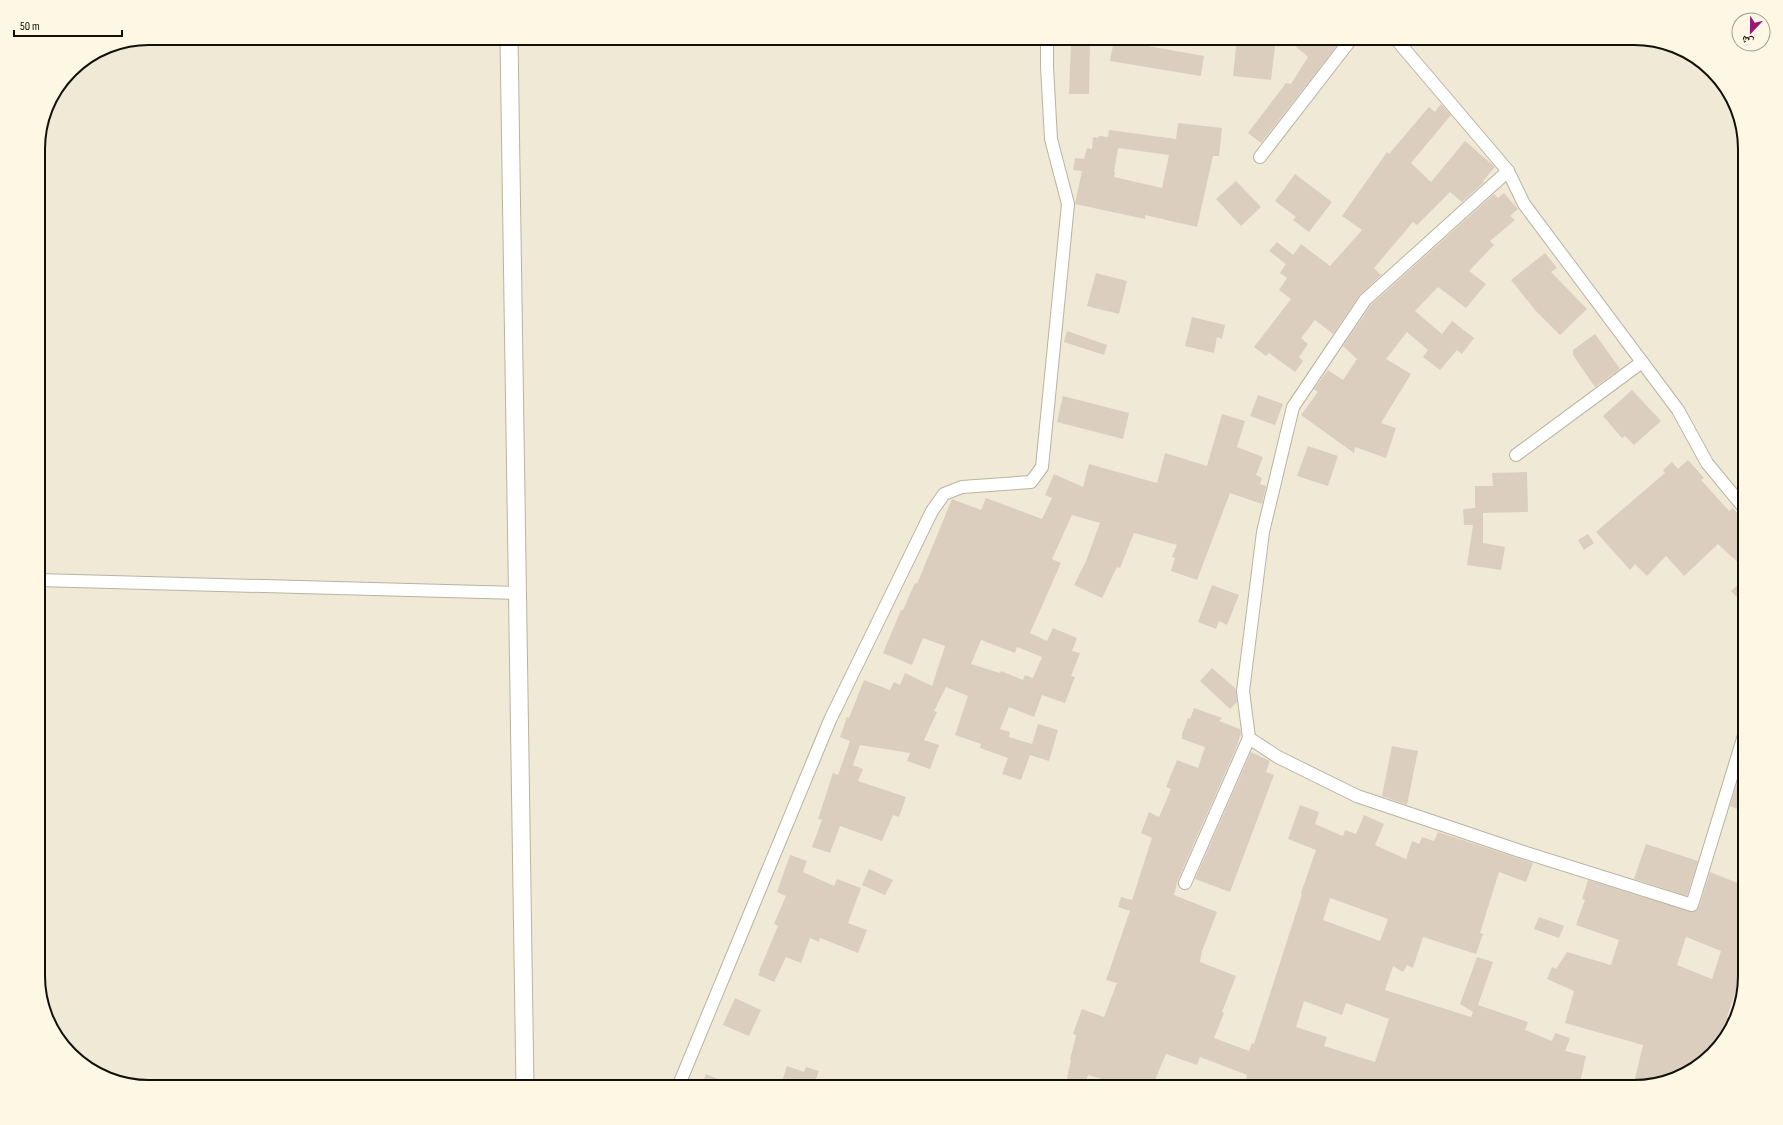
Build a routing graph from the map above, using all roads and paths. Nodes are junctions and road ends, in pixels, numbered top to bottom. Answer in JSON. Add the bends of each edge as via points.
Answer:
{"nodes":[{"id":1,"x":509,"y":45,"type":"edge"},
{"id":2,"x":1047,"y":45,"type":"edge"},
{"id":3,"x":1347,"y":45,"type":"edge"},
{"id":4,"x":1401,"y":45,"type":"edge"},
{"id":5,"x":1260,"y":157,"type":"dead end"},
{"id":6,"x":1508,"y":171,"type":"junction"},
{"id":7,"x":1642,"y":362,"type":"junction"},
{"id":8,"x":1516,"y":455,"type":"dead end"},
{"id":9,"x":1738,"y":500,"type":"edge"},
{"id":10,"x":45,"y":580,"type":"edge"},
{"id":11,"x":519,"y":593,"type":"junction"},
{"id":12,"x":1249,"y":738,"type":"junction"},
{"id":13,"x":1738,"y":755,"type":"edge"},
{"id":14,"x":1185,"y":883,"type":"dead end"},
{"id":15,"x":525,"y":1080,"type":"edge"},
{"id":16,"x":681,"y":1080,"type":"edge"}],
"edges":[{"from":1,"to":11,"type":"main road"},
{"from":2,"to":16,"type":"street","via":[[1051,139],[1068,204],[1042,466],[1031,482],[962,487],[944,494],[932,511],[830,720]]},
{"from":3,"to":5,"type":"street"},
{"from":4,"to":6,"type":"street"},
{"from":6,"to":7,"type":"street","via":[[1524,204]]},
{"from":6,"to":12,"type":"street","via":[[1365,300],[1293,407],[1263,532],[1243,691]]},
{"from":7,"to":8,"type":"street"},
{"from":7,"to":9,"type":"street","via":[[1678,410],[1707,462]]},
{"from":10,"to":11,"type":"street"},
{"from":11,"to":15,"type":"main road"},
{"from":12,"to":13,"type":"street","via":[[1278,757],[1357,796],[1692,905]]},
{"from":12,"to":14,"type":"street"}]}
